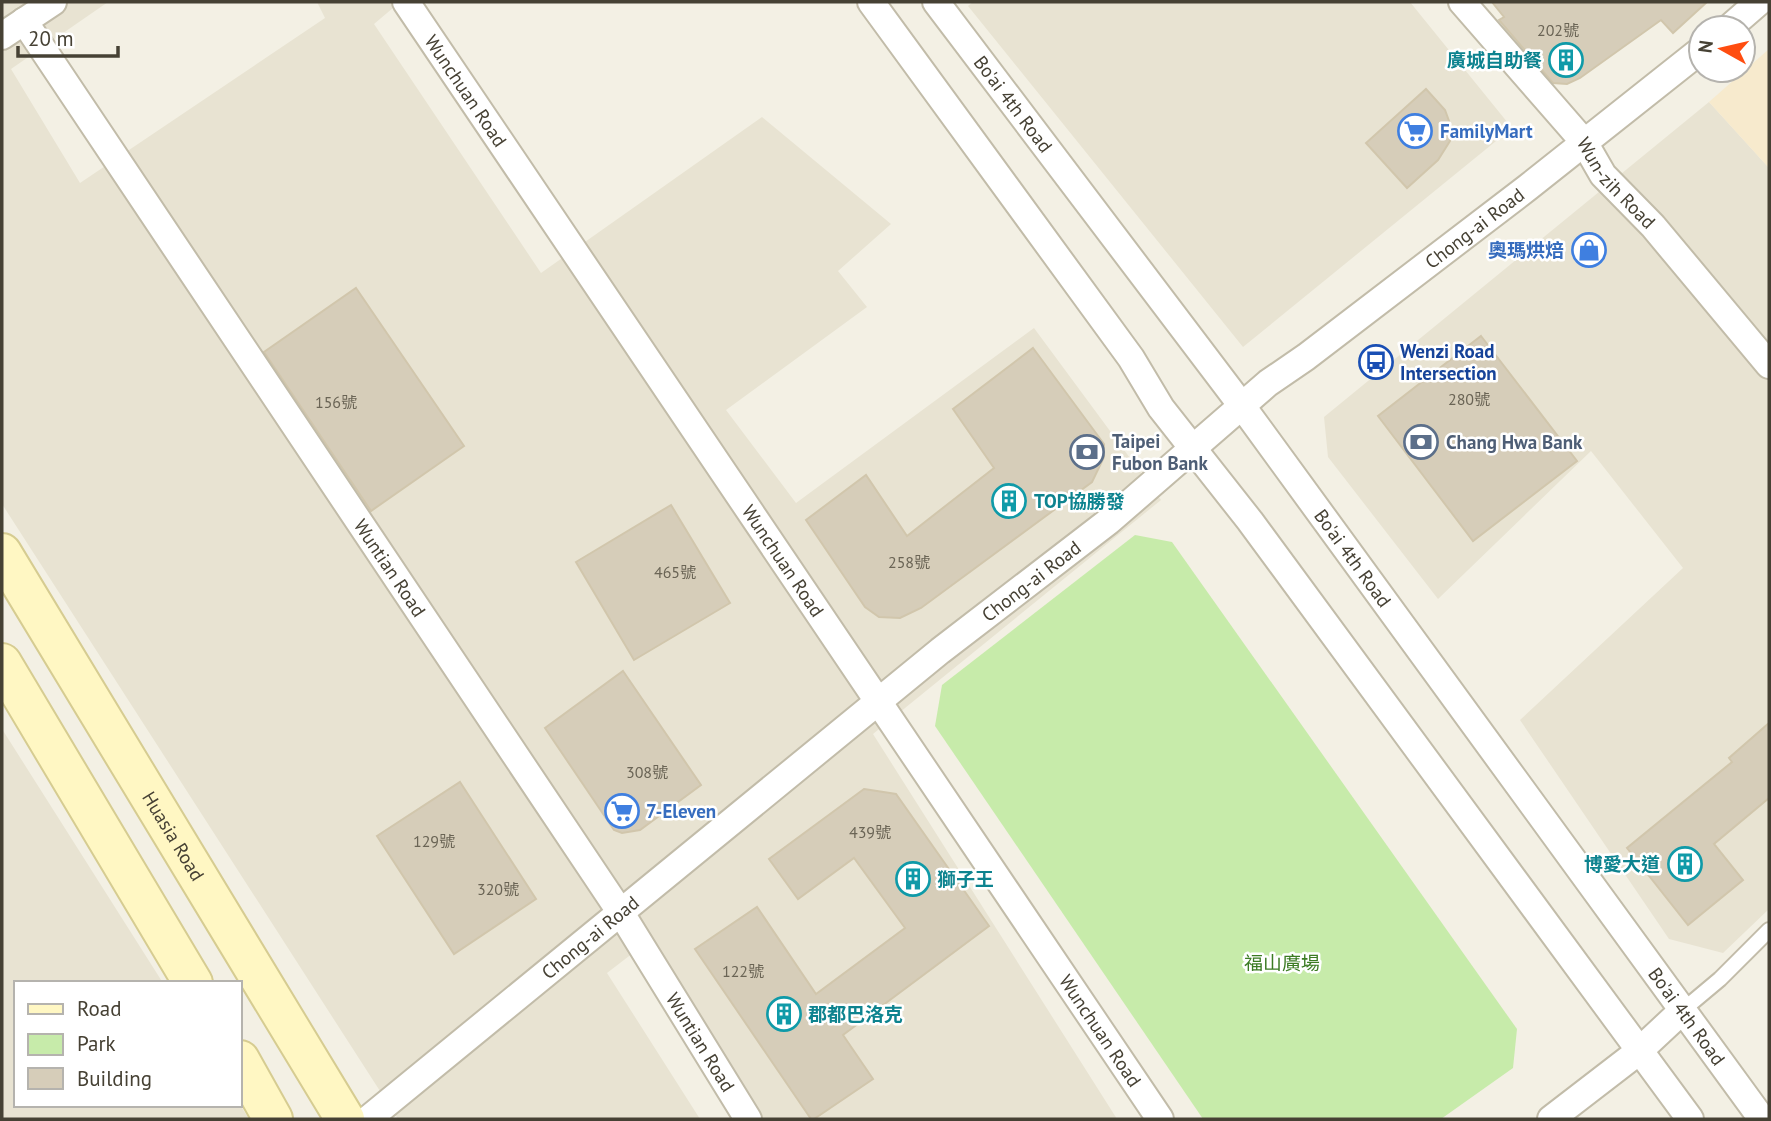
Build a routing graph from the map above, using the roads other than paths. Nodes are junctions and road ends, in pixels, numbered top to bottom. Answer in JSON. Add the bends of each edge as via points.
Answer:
{"nodes":[{"id":1,"x":53,"y":2,"type":"edge"},
{"id":2,"x":406,"y":2,"type":"edge"},
{"id":3,"x":871,"y":2,"type":"edge"},
{"id":4,"x":1462,"y":2,"type":"edge"},
{"id":5,"x":1759,"y":2,"type":"edge"},
{"id":6,"x":941,"y":4,"type":"edge"},
{"id":7,"x":1745,"y":14,"type":"edge"},
{"id":8,"x":24,"y":21,"type":"junction"},
{"id":9,"x":2,"y":36,"type":"edge"},
{"id":10,"x":1687,"y":61,"type":"edge"},
{"id":11,"x":1584,"y":142,"type":"junction"},
{"id":12,"x":1769,"y":365,"type":"edge"},
{"id":13,"x":1242,"y":405,"type":"junction"},
{"id":14,"x":1193,"y":447,"type":"junction"},
{"id":15,"x":2,"y":552,"type":"edge"},
{"id":16,"x":2,"y":663,"type":"edge"},
{"id":17,"x":879,"y":701,"type":"junction"},
{"id":18,"x":621,"y":913,"type":"junction"},
{"id":19,"x":1769,"y":930,"type":"edge"},
{"id":20,"x":192,"y":981,"type":"edge"},
{"id":21,"x":1683,"y":1010,"type":"junction"},
{"id":22,"x":1638,"y":1052,"type":"junction"},
{"id":23,"x":242,"y":1064,"type":"edge"},
{"id":24,"x":273,"y":1119,"type":"edge"},
{"id":25,"x":345,"y":1119,"type":"edge"},
{"id":26,"x":368,"y":1119,"type":"edge"},
{"id":27,"x":748,"y":1119,"type":"edge"},
{"id":28,"x":1160,"y":1119,"type":"edge"},
{"id":29,"x":1551,"y":1119,"type":"edge"},
{"id":30,"x":1690,"y":1119,"type":"edge"},
{"id":31,"x":1762,"y":1119,"type":"edge"}],
"edges":[{"from":1,"to":8,"type":"street"},
{"from":2,"to":17,"type":"street","name":"Wunchuan Road"},
{"from":3,"to":14,"type":"street"},
{"from":4,"to":11,"type":"street","name":"Wun-zih Road"},
{"from":5,"to":7,"type":"street"},
{"from":6,"to":13,"type":"street","name":"Bo'ai 4th Road"},
{"from":8,"to":9,"type":"street"},
{"from":8,"to":18,"type":"street","name":"Wuntian Road"},
{"from":10,"to":11,"type":"street","name":"Chong-ai Road"},
{"from":11,"to":12,"type":"street","name":"Wun-zih Road","via":[[1603,175],[1653,226]]},
{"from":11,"to":13,"type":"street","name":"Chong-ai Road"},
{"from":13,"to":14,"type":"street","name":"Chong-ai Road"},
{"from":13,"to":21,"type":"street","name":"Bo'ai 4th Road"},
{"from":14,"to":17,"type":"street","name":"Chong-ai Road","via":[[1109,521]]},
{"from":14,"to":22,"type":"street"},
{"from":15,"to":25,"type":"street","name":"Huasia Road"},
{"from":16,"to":20,"type":"street"},
{"from":17,"to":18,"type":"street","name":"Chong-ai Road"},
{"from":17,"to":28,"type":"street","name":"Wunchuan Road"},
{"from":18,"to":26,"type":"street","name":"Chong-ai Road"},
{"from":18,"to":27,"type":"street","name":"Wuntian Road"},
{"from":19,"to":21,"type":"lane"},
{"from":21,"to":22,"type":"street"},
{"from":21,"to":31,"type":"street","name":"Bo'ai 4th Road"},
{"from":22,"to":29,"type":"street"},
{"from":22,"to":30,"type":"street"},
{"from":23,"to":24,"type":"street"}]}
